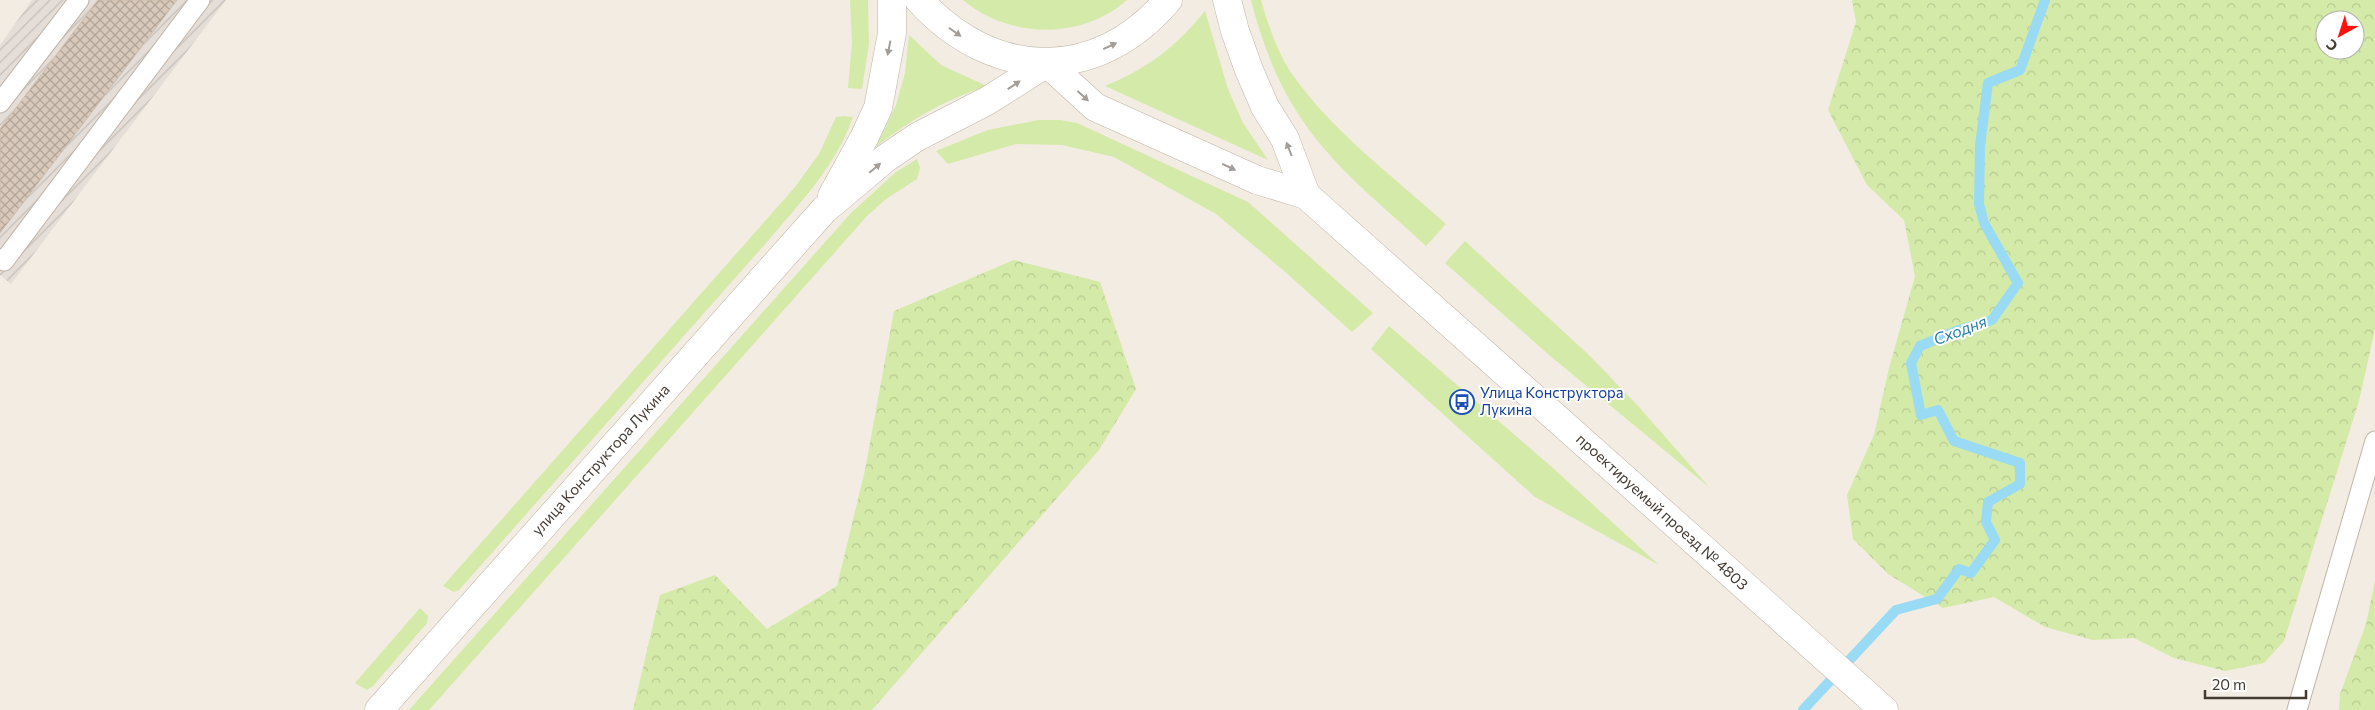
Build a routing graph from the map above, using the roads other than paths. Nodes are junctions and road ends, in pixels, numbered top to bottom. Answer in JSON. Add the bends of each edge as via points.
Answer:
{"nodes":[{"id":1,"x":80,"y":0,"type":"edge"},
{"id":2,"x":200,"y":0,"type":"edge"},
{"id":3,"x":892,"y":0,"type":"edge"},
{"id":4,"x":919,"y":0,"type":"edge"},
{"id":5,"x":1168,"y":0,"type":"edge"},
{"id":6,"x":1227,"y":0,"type":"edge"},
{"id":7,"x":1047,"y":63,"type":"junction"},
{"id":8,"x":0,"y":103,"type":"edge"},
{"id":9,"x":1306,"y":195,"type":"junction"},
{"id":10,"x":824,"y":210,"type":"junction"},
{"id":11,"x":0,"y":258,"type":"edge"},
{"id":12,"x":2375,"y":441,"type":"edge"},
{"id":13,"x":379,"y":710,"type":"edge"},
{"id":14,"x":1884,"y":710,"type":"edge"},
{"id":15,"x":2297,"y":710,"type":"edge"}],
"edges":[{"from":1,"to":8,"type":"lane"},
{"from":2,"to":11,"type":"lane","via":[[4,262]]},
{"from":3,"to":10,"type":"street","name":"улица Конструктора Лукина","one_way":true,"via":[[892,33],[878,108]]},
{"from":4,"to":7,"type":"street","one_way":true,"via":[[937,20],[967,40],[1006,58]]},
{"from":7,"to":5,"type":"street","one_way":true,"via":[[1082,58],[1115,45],[1144,26]]},
{"from":9,"to":6,"type":"street","name":"проектируемый проезд № 4803","one_way":true,"via":[[1285,139],[1265,107],[1249,70]]},
{"from":7,"to":9,"type":"street","name":"проектируемый проезд № 4803","one_way":true,"via":[[1095,107],[1257,180]]},
{"from":10,"to":7,"type":"street","name":"улица Конструктора Лукина","one_way":true,"via":[[886,158],[917,137],[988,101]]},
{"from":9,"to":14,"type":"street","name":"проектируемый проезд № 4803"},
{"from":10,"to":13,"type":"street","name":"улица Конструктора Лукина"},
{"from":12,"to":15,"type":"lane"}]}
